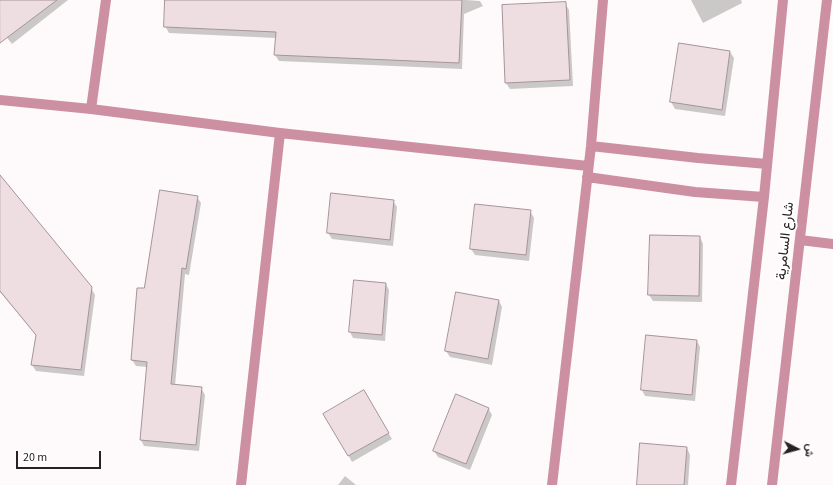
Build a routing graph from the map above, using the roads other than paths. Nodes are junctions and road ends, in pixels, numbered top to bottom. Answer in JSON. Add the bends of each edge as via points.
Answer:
{"nodes":[{"id":1,"x":106,"y":0,"type":"edge"},
{"id":2,"x":603,"y":0,"type":"edge"},
{"id":3,"x":782,"y":0,"type":"edge"},
{"id":4,"x":827,"y":0,"type":"edge"},
{"id":5,"x":0,"y":100,"type":"edge"},
{"id":6,"x":91,"y":109,"type":"junction"},
{"id":7,"x":280,"y":133,"type":"junction"},
{"id":8,"x":591,"y":146,"type":"junction"},
{"id":9,"x":767,"y":164,"type":"junction"},
{"id":10,"x":588,"y":166,"type":"junction"},
{"id":11,"x":587,"y":177,"type":"junction"},
{"id":12,"x":764,"y":198,"type":"junction"},
{"id":13,"x":800,"y":240,"type":"junction"},
{"id":14,"x":833,"y":244,"type":"edge"},
{"id":15,"x":241,"y":485,"type":"edge"},
{"id":16,"x":552,"y":485,"type":"edge"},
{"id":17,"x":731,"y":485,"type":"edge"},
{"id":18,"x":772,"y":485,"type":"edge"}],
"edges":[{"from":1,"to":6,"type":"street"},
{"from":2,"to":8,"type":"street"},
{"from":3,"to":9,"type":"street","name":"شارع السامرية"},
{"from":4,"to":13,"type":"street","name":"شارع السامرية"},
{"from":5,"to":6,"type":"street"},
{"from":6,"to":7,"type":"street"},
{"from":7,"to":10,"type":"street"},
{"from":7,"to":15,"type":"street"},
{"from":8,"to":9,"type":"street"},
{"from":8,"to":10,"type":"street"},
{"from":9,"to":12,"type":"street","name":"شارع السامرية"},
{"from":10,"to":11,"type":"street"},
{"from":11,"to":12,"type":"street","via":[[695,192]]},
{"from":11,"to":16,"type":"street"},
{"from":12,"to":17,"type":"street","name":"شارع السامرية"},
{"from":13,"to":14,"type":"street"},
{"from":13,"to":18,"type":"street","name":"شارع السامرية"}]}
